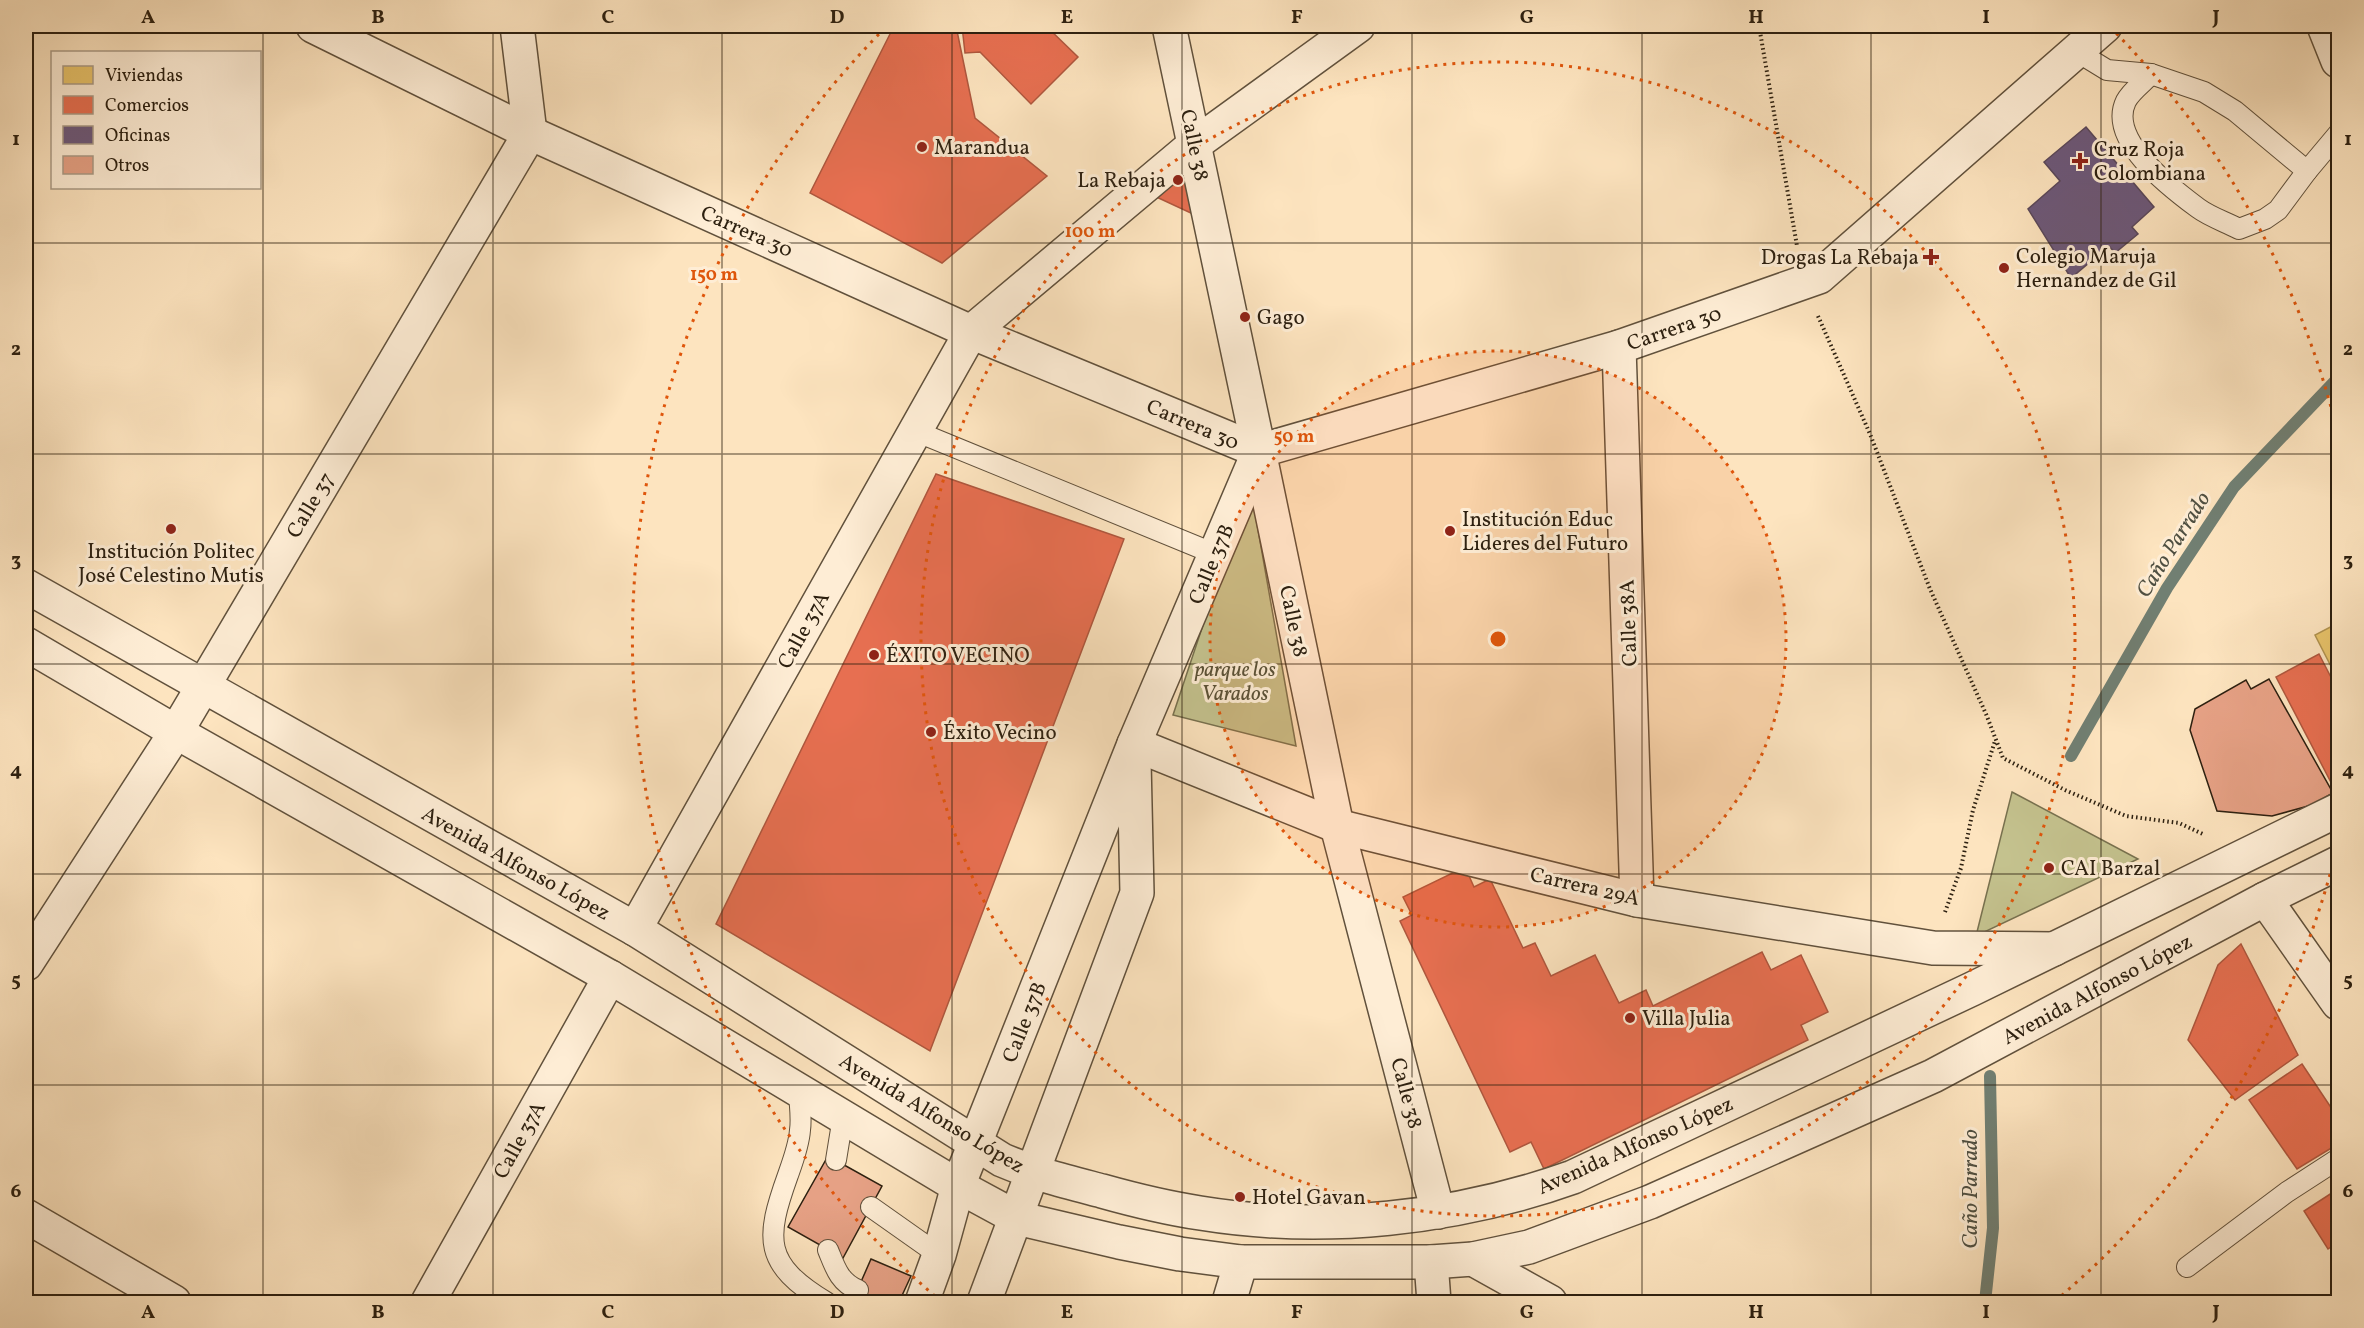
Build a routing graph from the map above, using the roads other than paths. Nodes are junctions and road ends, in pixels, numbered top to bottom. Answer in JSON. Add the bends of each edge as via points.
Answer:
{"nodes":[{"id":1,"x":313,"y":26,"type":"edge"},
{"id":2,"x":517,"y":26,"type":"edge"},
{"id":3,"x":1169,"y":26,"type":"edge"},
{"id":4,"x":1358,"y":26,"type":"edge"},
{"id":5,"x":2105,"y":26,"type":"edge"},
{"id":6,"x":2324,"y":26,"type":"edge"},
{"id":7,"x":2076,"y":51,"type":"junction"},
{"id":8,"x":2338,"y":61,"type":"edge"},
{"id":9,"x":2151,"y":74,"type":"junction"},
{"id":10,"x":530,"y":133,"type":"junction"},
{"id":11,"x":2338,"y":134,"type":"edge"},
{"id":12,"x":1195,"y":144,"type":"junction"},
{"id":13,"x":2307,"y":171,"type":"junction"},
{"id":14,"x":971,"y":332,"type":"junction"},
{"id":15,"x":1619,"y":347,"type":"junction"},
{"id":16,"x":915,"y":431,"type":"junction"},
{"id":17,"x":1259,"y":451,"type":"junction"},
{"id":18,"x":1215,"y":554,"type":"junction"},
{"id":19,"x":26,"y":586,"type":"edge"},
{"id":20,"x":26,"y":644,"type":"edge"},
{"id":21,"x":202,"y":687,"type":"junction"},
{"id":22,"x":176,"y":732,"type":"junction"},
{"id":23,"x":1134,"y":744,"type":"junction"},
{"id":24,"x":2338,"y":810,"type":"edge"},
{"id":25,"x":1336,"y":826,"type":"junction"},
{"id":26,"x":2338,"y":863,"type":"edge"},
{"id":27,"x":2265,"y":899,"type":"junction"},
{"id":28,"x":1637,"y":900,"type":"junction"},
{"id":29,"x":635,"y":929,"type":"junction"},
{"id":30,"x":2054,"y":949,"type":"junction"},
{"id":31,"x":26,"y":964,"type":"edge"},
{"id":32,"x":2327,"y":973,"type":"edge"},
{"id":33,"x":610,"y":977,"type":"junction"},
{"id":34,"x":2338,"y":1004,"type":"edge"},
{"id":35,"x":799,"y":1089,"type":"junction"},
{"id":36,"x":843,"y":1117,"type":"junction"},
{"id":37,"x":975,"y":1143,"type":"junction"},
{"id":38,"x":2338,"y":1159,"type":"edge"},
{"id":39,"x":836,"y":1160,"type":"dead end"},
{"id":40,"x":1034,"y":1174,"type":"junction"},
{"id":41,"x":958,"y":1186,"type":"junction"},
{"id":42,"x":871,"y":1207,"type":"dead end"},
{"id":43,"x":1438,"y":1212,"type":"junction"},
{"id":44,"x":26,"y":1216,"type":"edge"},
{"id":45,"x":1017,"y":1218,"type":"junction"},
{"id":46,"x":828,"y":1250,"type":"dead end"},
{"id":47,"x":939,"y":1255,"type":"junction"},
{"id":48,"x":1473,"y":1259,"type":"junction"},
{"id":49,"x":1241,"y":1262,"type":"junction"},
{"id":50,"x":1431,"y":1262,"type":"junction"},
{"id":51,"x":2187,"y":1267,"type":"dead end"},
{"id":52,"x":858,"y":1290,"type":"dead end"},
{"id":53,"x":174,"y":1302,"type":"edge"},
{"id":54,"x":428,"y":1302,"type":"edge"},
{"id":55,"x":826,"y":1302,"type":"edge"},
{"id":56,"x":922,"y":1302,"type":"edge"},
{"id":57,"x":984,"y":1302,"type":"edge"},
{"id":58,"x":1229,"y":1302,"type":"edge"},
{"id":59,"x":1434,"y":1302,"type":"edge"},
{"id":60,"x":1550,"y":1302,"type":"edge"}],
"edges":[{"from":1,"to":10,"type":"street","name":"Carrera 30"},
{"from":2,"to":10,"type":"street"},
{"from":3,"to":12,"type":"street","name":"Calle 38"},
{"from":4,"to":12,"type":"street"},
{"from":5,"to":7,"type":"street","name":"Carrera 30"},
{"from":6,"to":8,"type":"street"},
{"from":7,"to":9,"type":"lane","via":[[2107,69]]},
{"from":7,"to":15,"type":"street","name":"Carrera 30","via":[[1819,277]]},
{"from":9,"to":13,"type":"lane","via":[[2205,92],[2235,111]]},
{"from":9,"to":13,"type":"lane","via":[[2126,101],[2122,125],[2136,152],[2200,209],[2240,229],[2278,210]]},
{"from":10,"to":14,"type":"street","name":"Carrera 30"},
{"from":10,"to":21,"type":"street","name":"Calle 37"},
{"from":11,"to":13,"type":"lane"},
{"from":12,"to":14,"type":"street"},
{"from":12,"to":17,"type":"street","name":"Calle 38"},
{"from":14,"to":16,"type":"street","name":"Calle 37A"},
{"from":14,"to":17,"type":"street","name":"Carrera 30"},
{"from":15,"to":17,"type":"street","name":"Carrera 30"},
{"from":15,"to":28,"type":"street","name":"Calle 38A"},
{"from":16,"to":18,"type":"lane"},
{"from":16,"to":29,"type":"street","name":"Calle 37A"},
{"from":17,"to":18,"type":"street","name":"Calle 37B"},
{"from":17,"to":25,"type":"street","name":"Calle 38"},
{"from":18,"to":23,"type":"street","name":"Calle 37B"},
{"from":19,"to":21,"type":"street","name":"Avenida Alfonso López"},
{"from":20,"to":22,"type":"street","name":"Avenida Alfonso López"},
{"from":21,"to":22,"type":"street","name":"Calle 37"},
{"from":21,"to":29,"type":"street","name":"Avenida Alfonso López"},
{"from":22,"to":31,"type":"street","name":"Calle 37"},
{"from":22,"to":33,"type":"street","name":"Avenida Alfonso López"},
{"from":23,"to":25,"type":"street","name":"Carrera 29A"},
{"from":23,"to":37,"type":"street","name":"Calle 37B"},
{"from":23,"to":40,"type":"street","name":"Calle 37B","via":[[1137,893]]},
{"from":24,"to":30,"type":"street","name":"Avenida Alfonso López"},
{"from":25,"to":28,"type":"street","name":"Carrera 29A"},
{"from":25,"to":43,"type":"street","name":"Calle 38"},
{"from":26,"to":27,"type":"street","name":"Avenida Alfonso López"},
{"from":27,"to":32,"type":"street"},
{"from":27,"to":48,"type":"street","name":"Avenida Alfonso López","via":[[1933,1076],[1650,1202],[1529,1247]]},
{"from":28,"to":30,"type":"street","name":"Carrera 29A","via":[[1933,948]]},
{"from":29,"to":37,"type":"street","name":"Avenida Alfonso López"},
{"from":30,"to":43,"type":"street","name":"Avenida Alfonso López","via":[[1573,1177],[1491,1203]]},
{"from":32,"to":34,"type":"street"},
{"from":33,"to":35,"type":"street","name":"Avenida Alfonso López"},
{"from":33,"to":54,"type":"street","name":"Calle 37A"},
{"from":35,"to":36,"type":"street","name":"Avenida Alfonso López"},
{"from":35,"to":55,"type":"lane","via":[[801,1131],[771,1234],[787,1274]]},
{"from":36,"to":39,"type":"lane"},
{"from":36,"to":41,"type":"street","name":"Avenida Alfonso López"},
{"from":37,"to":40,"type":"street","name":"Avenida Alfonso López"},
{"from":37,"to":41,"type":"street","name":"Calle 37B"},
{"from":38,"to":51,"type":"lane"},
{"from":40,"to":43,"type":"street","name":"Avenida Alfonso López","via":[[1151,1204],[1253,1220],[1346,1221]]},
{"from":40,"to":45,"type":"street","name":"Calle 37B"},
{"from":41,"to":45,"type":"street","name":"Avenida Alfonso López"},
{"from":41,"to":47,"type":"street","name":"Calle 37B"},
{"from":42,"to":47,"type":"lane"},
{"from":44,"to":53,"type":"street"},
{"from":45,"to":49,"type":"street","name":"Avenida Alfonso López","via":[[1180,1254]]},
{"from":45,"to":57,"type":"street","name":"Calle 37B"},
{"from":46,"to":52,"type":"lane","via":[[837,1274]]},
{"from":47,"to":56,"type":"street","name":"Calle 37B"},
{"from":48,"to":50,"type":"street","name":"Avenida Alfonso López"},
{"from":48,"to":60,"type":"street"},
{"from":49,"to":50,"type":"street","name":"Avenida Alfonso López"},
{"from":49,"to":58,"type":"street"},
{"from":50,"to":59,"type":"street"}]}
